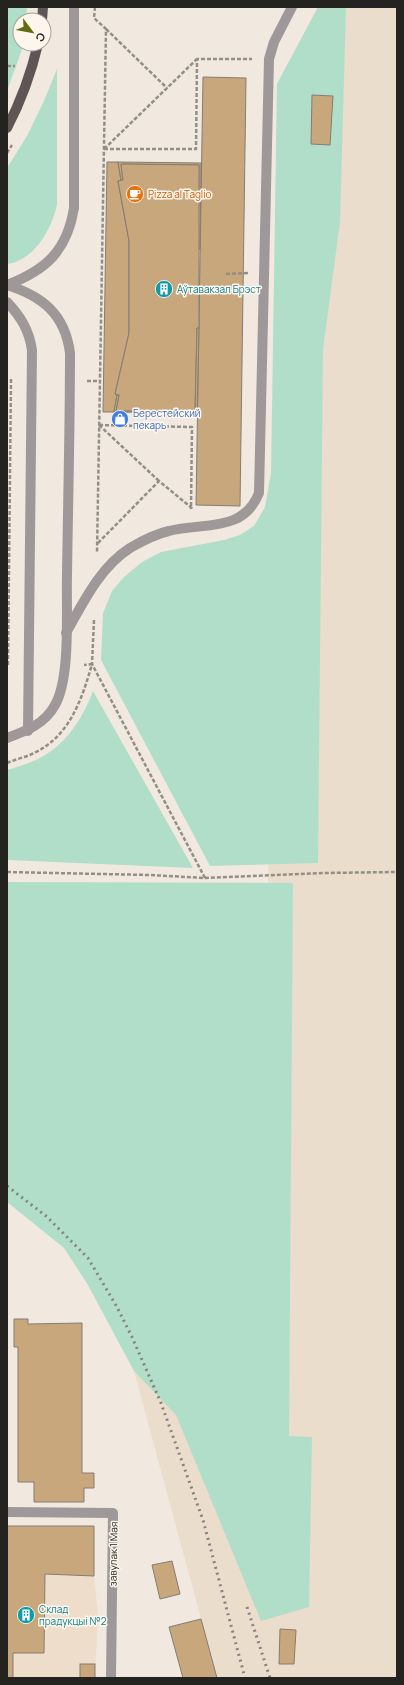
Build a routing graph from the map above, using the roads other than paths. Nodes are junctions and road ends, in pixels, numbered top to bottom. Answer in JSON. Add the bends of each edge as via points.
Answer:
{"nodes":[{"id":1,"x":74,"y":7,"type":"edge"},
{"id":2,"x":292,"y":7,"type":"edge"},
{"id":3,"x":36,"y":52,"type":"edge"},
{"id":4,"x":7,"y":128,"type":"edge"},
{"id":5,"x":7,"y":285,"type":"edge"},
{"id":6,"x":7,"y":302,"type":"edge"},
{"id":7,"x":66,"y":633,"type":"junction"},
{"id":8,"x":28,"y":730,"type":"junction"},
{"id":9,"x":7,"y":738,"type":"edge"},
{"id":10,"x":7,"y":1512,"type":"edge"},
{"id":11,"x":111,"y":1678,"type":"edge"}],
"edges":[{"from":1,"to":5,"type":"lane","via":[[72,219],[66,238],[55,255],[31,274]]},
{"from":2,"to":7,"type":"lane","via":[[276,36],[269,59],[259,493],[247,513],[234,521],[170,531],[142,541],[129,549],[95,584]]},
{"from":3,"to":4,"type":"main road","via":[[21,101]]},
{"from":5,"to":7,"type":"lane","via":[[28,292],[49,307],[65,329],[68,340],[70,374]]},
{"from":6,"to":8,"type":"lane","via":[[27,329],[32,350]]},
{"from":7,"to":8,"type":"lane","via":[[63,682],[59,697],[40,724]]},
{"from":8,"to":9,"type":"lane"},
{"from":10,"to":11,"type":"lane","name":"завулак 1 Мая","via":[[113,1513]]}]}
